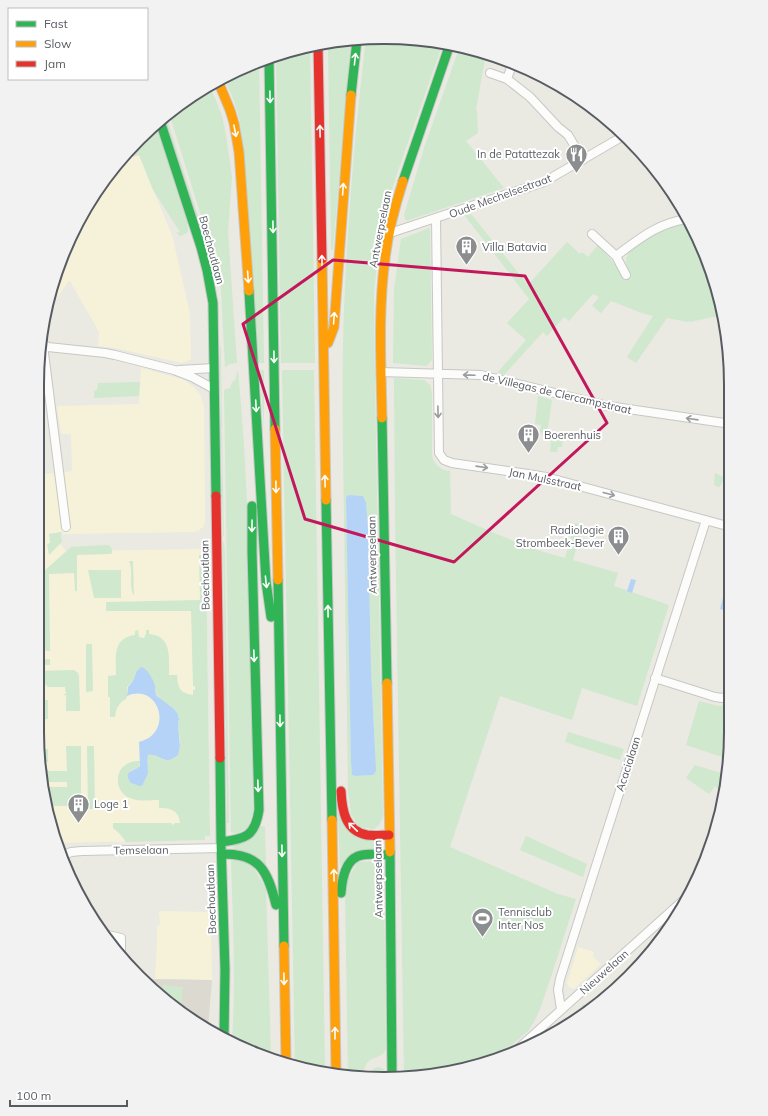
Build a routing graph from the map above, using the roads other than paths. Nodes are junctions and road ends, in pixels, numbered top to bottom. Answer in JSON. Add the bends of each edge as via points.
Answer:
{"nodes":[{"id":1,"x":356,"y":46,"type":"edge"},
{"id":2,"x":318,"y":51,"type":"edge"},
{"id":3,"x":448,"y":51,"type":"edge"},
{"id":4,"x":270,"y":64,"type":"edge"},
{"id":5,"x":511,"y":69,"type":"edge"},
{"id":6,"x":490,"y":73,"type":"dead end"},
{"id":7,"x":507,"y":79,"type":"junction"},
{"id":8,"x":220,"y":87,"type":"edge"},
{"id":9,"x":162,"y":127,"type":"edge"},
{"id":10,"x":619,"y":139,"type":"edge"},
{"id":11,"x":583,"y":160,"type":"junction"},
{"id":12,"x":436,"y":218,"type":"junction"},
{"id":13,"x":681,"y":220,"type":"edge"},
{"id":14,"x":390,"y":233,"type":"junction"},
{"id":15,"x":592,"y":234,"type":"dead end"},
{"id":16,"x":616,"y":256,"type":"junction"},
{"id":17,"x":626,"y":275,"type":"dead end"},
{"id":18,"x":46,"y":346,"type":"edge"},
{"id":19,"x":324,"y":356,"type":"junction"},
{"id":20,"x":45,"y":366,"type":"edge"},
{"id":21,"x":214,"y":368,"type":"junction"},
{"id":22,"x":174,"y":370,"type":"junction"},
{"id":23,"x":381,"y":372,"type":"junction"},
{"id":24,"x":438,"y":373,"type":"junction"},
{"id":25,"x":214,"y":388,"type":"junction"},
{"id":26,"x":724,"y":423,"type":"edge"},
{"id":27,"x":259,"y":459,"type":"junction"},
{"id":28,"x":706,"y":520,"type":"junction"},
{"id":29,"x":724,"y":525,"type":"edge"},
{"id":30,"x":66,"y":527,"type":"dead end"},
{"id":31,"x":329,"y":650,"type":"junction"},
{"id":32,"x":655,"y":678,"type":"junction"},
{"id":33,"x":280,"y":682,"type":"junction"},
{"id":34,"x":724,"y":698,"type":"edge"},
{"id":35,"x":389,"y":835,"type":"junction"},
{"id":36,"x":222,"y":848,"type":"junction"},
{"id":37,"x":67,"y":854,"type":"edge"},
{"id":38,"x":390,"y":855,"type":"junction"},
{"id":39,"x":674,"y":908,"type":"edge"},
{"id":40,"x":112,"y":936,"type":"edge"},
{"id":41,"x":283,"y":940,"type":"junction"},
{"id":42,"x":122,"y":948,"type":"edge"},
{"id":43,"x":335,"y":956,"type":"junction"},
{"id":44,"x":561,"y":1009,"type":"junction"},
{"id":45,"x":224,"y":1032,"type":"edge"},
{"id":46,"x":529,"y":1039,"type":"edge"},
{"id":47,"x":286,"y":1057,"type":"edge"},
{"id":48,"x":336,"y":1068,"type":"edge"},
{"id":49,"x":392,"y":1072,"type":"edge"}],
"edges":[{"from":19,"to":1,"type":"main road","one_way":true,"via":[[334,327],[345,161]]},
{"from":19,"to":2,"type":"main road","one_way":true},
{"from":3,"to":14,"type":"main road","name":"Antwerpselaan","via":[[408,162]]},
{"from":4,"to":33,"type":"main road","one_way":true},
{"from":5,"to":7,"type":"street"},
{"from":6,"to":7,"type":"street"},
{"from":7,"to":11,"type":"street","via":[[530,97],[568,135]]},
{"from":8,"to":27,"type":"main road","one_way":true,"via":[[234,123],[239,152]]},
{"from":9,"to":21,"type":"main road","name":"Boechoutlaan","via":[[201,247],[211,288]]},
{"from":10,"to":11,"type":"street","name":"Oude Mechelsestraat"},
{"from":11,"to":12,"type":"street","name":"Oude Mechelsestraat","via":[[544,182]]},
{"from":12,"to":14,"type":"street","name":"Oude Mechelsestraat"},
{"from":12,"to":24,"type":"street","name":"Oude Mechelsestraat"},
{"from":13,"to":16,"type":"street","via":[[645,234]]},
{"from":14,"to":23,"type":"main road","name":"Antwerpselaan","via":[[382,290]]},
{"from":15,"to":16,"type":"street"},
{"from":16,"to":17,"type":"street"},
{"from":18,"to":22,"type":"street","via":[[105,353]]},
{"from":31,"to":19,"type":"main road","one_way":true},
{"from":20,"to":30,"type":"street"},
{"from":21,"to":22,"type":"street"},
{"from":21,"to":25,"type":"main road","name":"Boechoutlaan"},
{"from":22,"to":25,"type":"street"},
{"from":23,"to":24,"type":"street","name":"de Villegas de Clercampstraat"},
{"from":23,"to":35,"type":"main road","name":"Antwerpselaan"},
{"from":26,"to":24,"type":"street","name":"de Villegas de Clercampstraat","one_way":true,"via":[[608,406],[481,375]]},
{"from":24,"to":28,"type":"street","name":"Jan Mulsstraat","one_way":true,"via":[[439,453],[448,463],[546,477]]},
{"from":25,"to":36,"type":"main road","name":"Boechoutlaan"},
{"from":27,"to":33,"type":"main road","one_way":true,"via":[[266,582]]},
{"from":27,"to":36,"type":"main road","one_way":true,"via":[[252,504],[259,810],[256,824],[247,836]]},
{"from":28,"to":29,"type":"street","name":"Jan Mulsstraat"},
{"from":28,"to":32,"type":"street","name":"Acacialaan"},
{"from":35,"to":31,"type":"main road","one_way":true,"via":[[360,833],[350,826],[344,815]]},
{"from":43,"to":31,"type":"main road","one_way":true},
{"from":32,"to":34,"type":"street"},
{"from":32,"to":44,"type":"street","name":"Acacialaan","via":[[560,979],[558,990]]},
{"from":33,"to":41,"type":"main road","one_way":true},
{"from":35,"to":38,"type":"main road","name":"Antwerpselaan"},
{"from":36,"to":37,"type":"street","name":"Temselaan","via":[[82,851]]},
{"from":36,"to":41,"type":"main road","via":[[257,862],[266,873],[273,889]]},
{"from":36,"to":45,"type":"main road","name":"Boechoutlaan"},
{"from":38,"to":43,"type":"main road","via":[[359,856],[348,865],[342,886]]},
{"from":38,"to":49,"type":"main road","name":"Antwerpselaan"},
{"from":39,"to":44,"type":"street","name":"Nieuwelaan"},
{"from":40,"to":42,"type":"street","via":[[121,938]]},
{"from":41,"to":47,"type":"main road","one_way":true},
{"from":48,"to":43,"type":"main road","one_way":true},
{"from":44,"to":46,"type":"street","name":"Nieuwelaan"}]}
